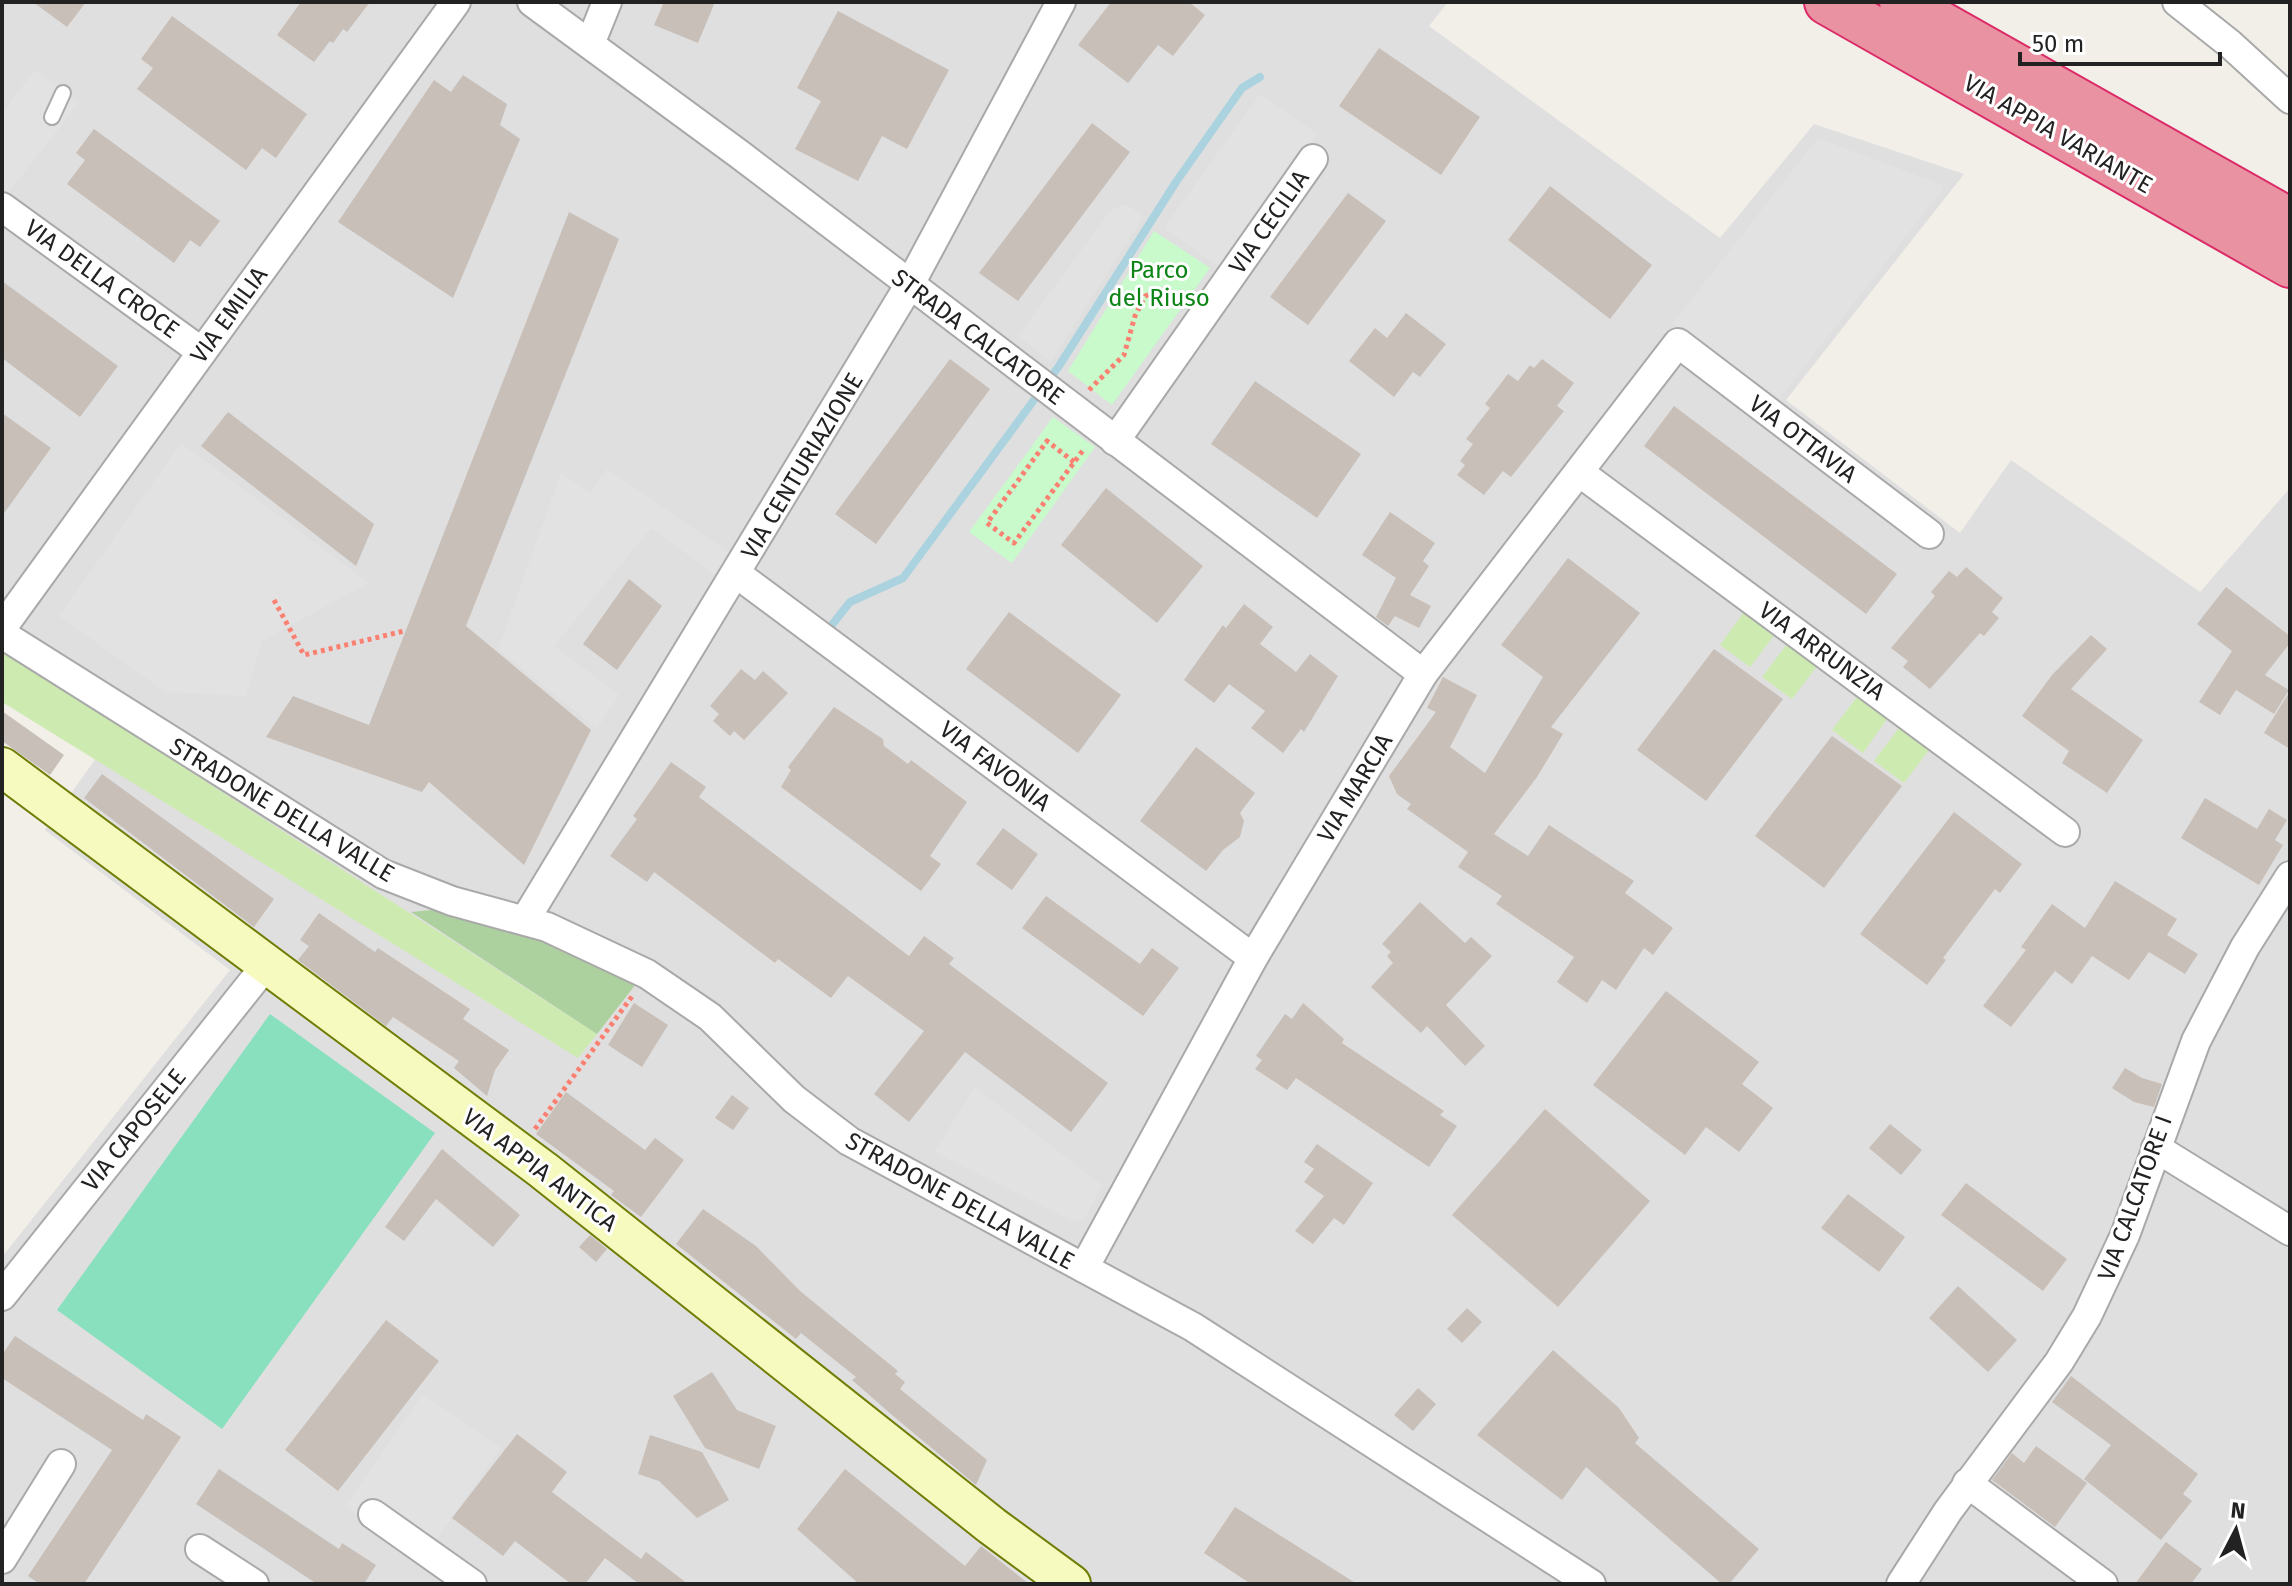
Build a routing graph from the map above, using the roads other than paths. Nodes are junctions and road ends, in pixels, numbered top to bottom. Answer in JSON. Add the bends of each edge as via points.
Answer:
{"nodes":[{"id":1,"x":456,"y":2,"type":"edge"},
{"id":2,"x":532,"y":2,"type":"edge"},
{"id":3,"x":607,"y":2,"type":"edge"},
{"id":4,"x":1061,"y":2,"type":"edge"},
{"id":5,"x":1902,"y":2,"type":"edge"},
{"id":6,"x":2177,"y":2,"type":"edge"},
{"id":7,"x":1834,"y":6,"type":"edge"},
{"id":8,"x":590,"y":44,"type":"junction"},
{"id":9,"x":63,"y":93,"type":"dead end"},
{"id":10,"x":2290,"y":99,"type":"edge"},
{"id":11,"x":52,"y":117,"type":"dead end"},
{"id":12,"x":1313,"y":159,"type":"dead end"},
{"id":13,"x":2,"y":207,"type":"edge"},
{"id":14,"x":2290,"y":221,"type":"edge"},
{"id":15,"x":2290,"y":265,"type":"edge"},
{"id":16,"x":910,"y":284,"type":"junction"},
{"id":17,"x":1678,"y":343,"type":"joint"},
{"id":18,"x":202,"y":352,"type":"junction"},
{"id":19,"x":1107,"y":435,"type":"junction"},
{"id":20,"x":1579,"y":472,"type":"junction"},
{"id":21,"x":1929,"y":534,"type":"dead end"},
{"id":22,"x":737,"y":574,"type":"junction"},
{"id":23,"x":2,"y":628,"type":"edge"},
{"id":24,"x":2,"y":634,"type":"edge"},
{"id":25,"x":1423,"y":674,"type":"junction"},
{"id":26,"x":2,"y":767,"type":"edge"},
{"id":27,"x":2065,"y":832,"type":"dead end"},
{"id":28,"x":2290,"y":876,"type":"edge"},
{"id":29,"x":525,"y":920,"type":"junction"},
{"id":30,"x":1253,"y":958,"type":"junction"},
{"id":31,"x":267,"y":964,"type":"junction"},
{"id":32,"x":2156,"y":1148,"type":"junction"},
{"id":33,"x":2290,"y":1231,"type":"edge"},
{"id":34,"x":1084,"y":1268,"type":"junction"},
{"id":35,"x":2,"y":1296,"type":"edge"},
{"id":36,"x":61,"y":1464,"type":"dead end"},
{"id":37,"x":1967,"y":1483,"type":"junction"},
{"id":38,"x":373,"y":1514,"type":"dead end"},
{"id":39,"x":200,"y":1549,"type":"dead end"},
{"id":40,"x":2,"y":1559,"type":"edge"},
{"id":41,"x":254,"y":1584,"type":"edge"},
{"id":42,"x":472,"y":1584,"type":"edge"},
{"id":43,"x":1071,"y":1584,"type":"edge"},
{"id":44,"x":1591,"y":1584,"type":"edge"},
{"id":45,"x":1901,"y":1584,"type":"edge"},
{"id":46,"x":2103,"y":1584,"type":"edge"}],
"edges":[{"from":1,"to":18,"type":"street","name":"VIA EMILIA"},
{"from":2,"to":8,"type":"street","name":"STRADA CALCATORE"},
{"from":3,"to":8,"type":"street"},
{"from":4,"to":16,"type":"street","name":"VIA CENTURIAZIONE"},
{"from":5,"to":14,"type":"highway","name":"VIA APPIA VARIANTE"},
{"from":6,"to":10,"type":"street"},
{"from":7,"to":15,"type":"highway","name":"VIA APPIA VARIANTE"},
{"from":8,"to":16,"type":"street","name":"STRADA CALCATORE"},
{"from":9,"to":11,"type":"lane"},
{"from":12,"to":19,"type":"street","name":"VIA CECILIA","via":[[1204,314]]},
{"from":13,"to":18,"type":"street","name":"VIA DELLA CROCE"},
{"from":16,"to":19,"type":"street","name":"STRADA CALCATORE"},
{"from":16,"to":22,"type":"street","name":"VIA CENTURIAZIONE"},
{"from":17,"to":20,"type":"street","name":"VIA MARCIA"},
{"from":17,"to":21,"type":"street","name":"VIA OTTAVIA"},
{"from":18,"to":23,"type":"street","name":"VIA EMILIA"},
{"from":19,"to":25,"type":"street","name":"STRADA CALCATORE"},
{"from":20,"to":25,"type":"street","name":"VIA MARCIA"},
{"from":20,"to":27,"type":"street","name":"VIA ARRUNZIA"},
{"from":22,"to":29,"type":"street","name":"VIA CENTURIAZIONE"},
{"from":22,"to":30,"type":"street","name":"VIA FAVONIA"},
{"from":24,"to":29,"type":"street","name":"STRADONE DELLA VALLE","via":[[369,866],[433,894]]},
{"from":25,"to":30,"type":"street","name":"VIA MARCIA"},
{"from":26,"to":31,"type":"street","name":"VIA APPIA ANTICA"},
{"from":28,"to":32,"type":"street","name":"VIA CALCATORE I","via":[[2211,1010]]},
{"from":29,"to":34,"type":"street","name":"STRADONE DELLA VALLE","via":[[588,943],[647,974],[710,1017],[794,1099],[849,1141]]},
{"from":30,"to":34,"type":"street","name":"VIA MARCIA"},
{"from":31,"to":35,"type":"street","name":"VIA CAPOSELE"},
{"from":31,"to":43,"type":"street","name":"VIA APPIA ANTICA","via":[[519,1152]]},
{"from":32,"to":33,"type":"street"},
{"from":32,"to":37,"type":"street","name":"VIA CALCATORE I","via":[[2125,1235],[2087,1316],[2059,1362]]},
{"from":34,"to":44,"type":"street","name":"STRADONE DELLA VALLE","via":[[1252,1363]]},
{"from":36,"to":40,"type":"street"},
{"from":37,"to":45,"type":"street","name":"VIA CALCATORE I"},
{"from":37,"to":46,"type":"street"},
{"from":38,"to":42,"type":"street"},
{"from":39,"to":41,"type":"street"}]}
